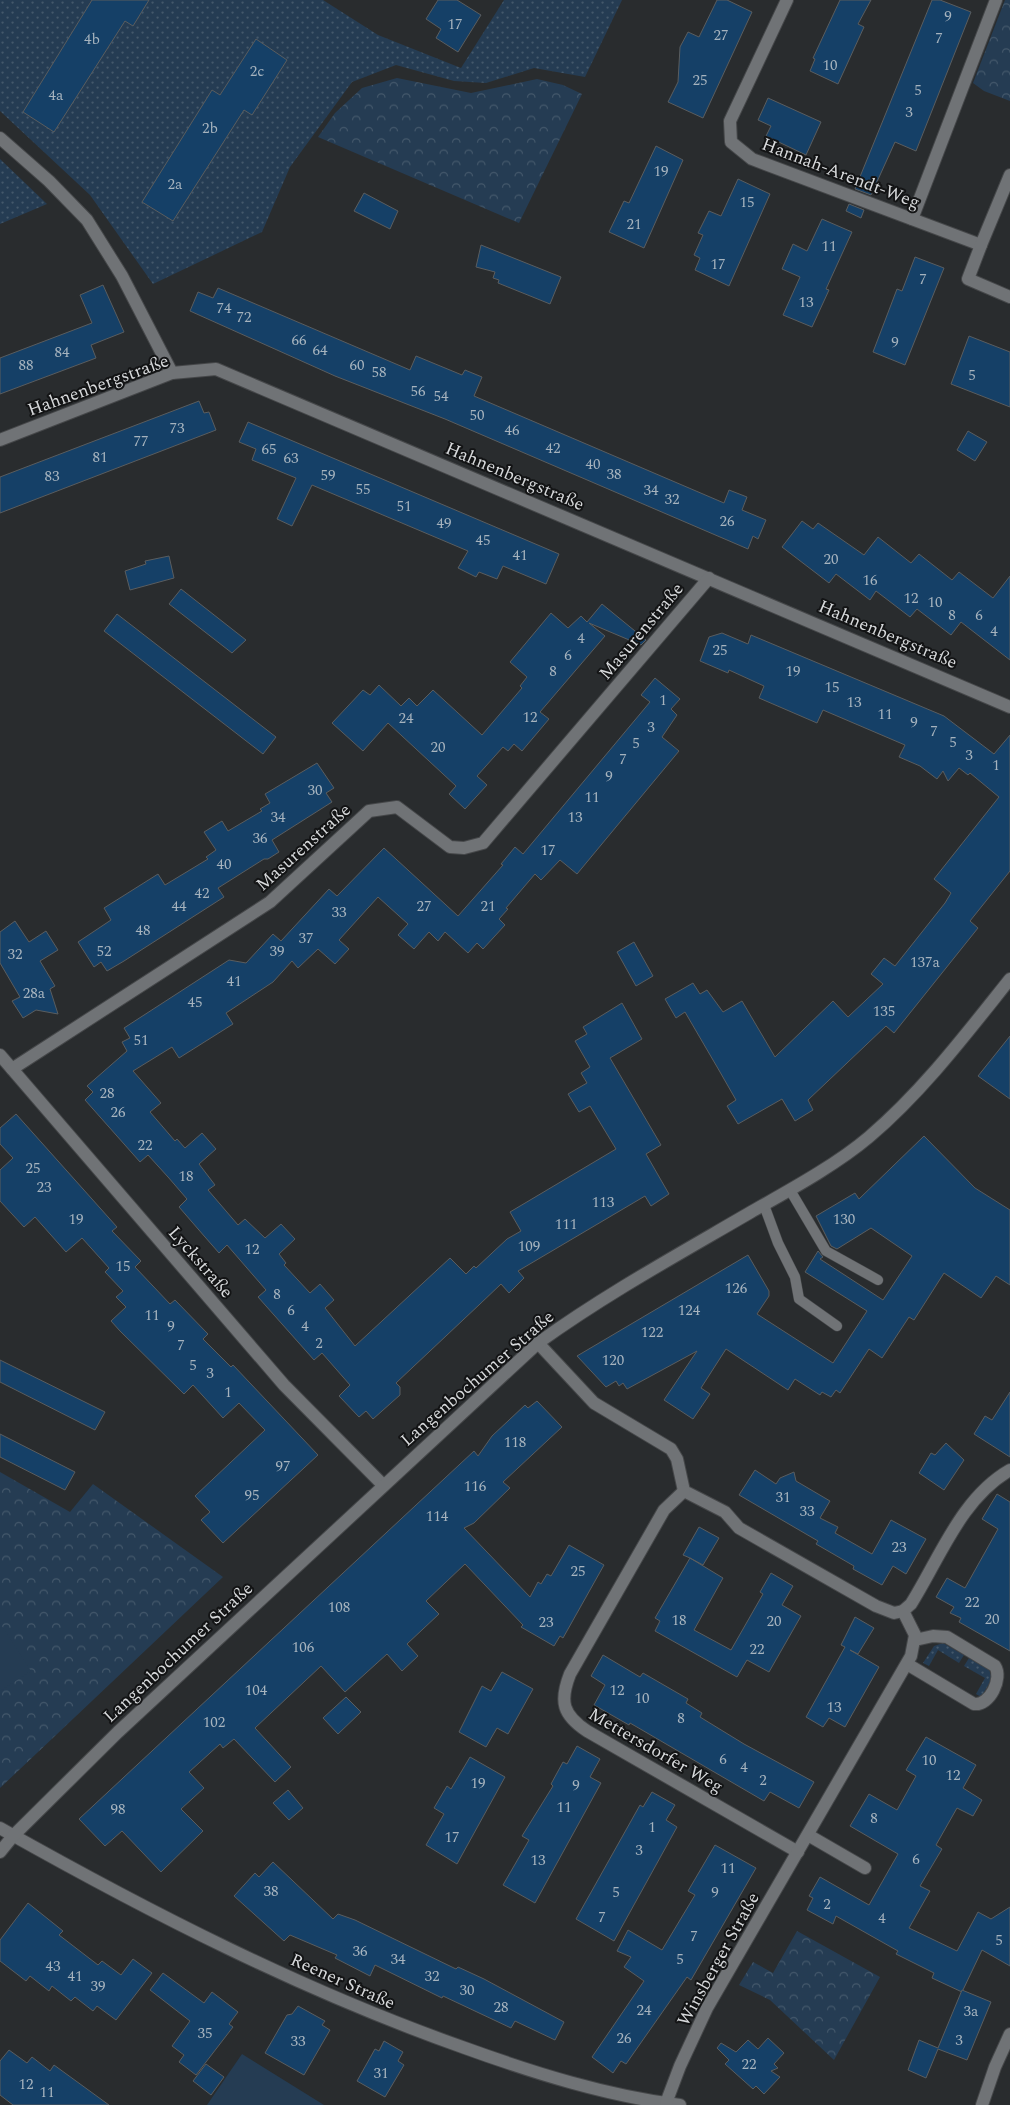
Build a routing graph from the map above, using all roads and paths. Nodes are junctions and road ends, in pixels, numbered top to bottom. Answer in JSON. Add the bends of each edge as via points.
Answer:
{"nodes":[{"id":1,"x":787,"y":0,"type":"edge"},
{"id":2,"x":996,"y":0,"type":"edge"},
{"id":3,"x":0,"y":138,"type":"edge"},
{"id":4,"x":1010,"y":175,"type":"edge"},
{"id":5,"x":912,"y":219,"type":"junction"},
{"id":6,"x":981,"y":245,"type":"junction"},
{"id":7,"x":1010,"y":297,"type":"edge"},
{"id":8,"x":172,"y":373,"type":"junction"},
{"id":9,"x":0,"y":440,"type":"edge"},
{"id":10,"x":709,"y":578,"type":"junction"},
{"id":11,"x":1010,"y":707,"type":"edge"},
{"id":12,"x":1010,"y":979,"type":"edge"},
{"id":13,"x":0,"y":1055,"type":"edge"},
{"id":14,"x":12,"y":1069,"type":"junction"},
{"id":15,"x":790,"y":1190,"type":"junction"},
{"id":16,"x":764,"y":1205,"type":"junction"},
{"id":17,"x":878,"y":1280,"type":"dead end"},
{"id":18,"x":837,"y":1326,"type":"dead end"},
{"id":19,"x":538,"y":1342,"type":"junction"},
{"id":20,"x":1010,"y":1470,"type":"edge"},
{"id":21,"x":383,"y":1485,"type":"junction"},
{"id":22,"x":684,"y":1491,"type":"junction"},
{"id":23,"x":903,"y":1611,"type":"junction"},
{"id":24,"x":915,"y":1640,"type":"junction"},
{"id":25,"x":907,"y":1664,"type":"junction"},
{"id":26,"x":0,"y":1828,"type":"edge"},
{"id":27,"x":808,"y":1835,"type":"junction"},
{"id":28,"x":13,"y":1836,"type":"junction"},
{"id":29,"x":0,"y":1852,"type":"edge"},
{"id":30,"x":798,"y":1852,"type":"junction"},
{"id":31,"x":865,"y":1868,"type":"dead end"},
{"id":32,"x":1010,"y":2034,"type":"edge"},
{"id":33,"x":666,"y":2103,"type":"junction"},
{"id":34,"x":680,"y":2105,"type":"edge"},
{"id":35,"x":982,"y":2105,"type":"edge"}],
"edges":[{"from":1,"to":5,"type":"street","name":"Hannah-Arendt-Weg","via":[[730,121],[730,142],[752,159]]},
{"from":2,"to":5,"type":"street"},
{"from":3,"to":8,"type":"street","via":[[87,220],[122,276]]},
{"from":4,"to":6,"type":"street"},
{"from":5,"to":6,"type":"street","name":"Hannah-Arendt-Weg"},
{"from":6,"to":7,"type":"street","via":[[968,279]]},
{"from":8,"to":9,"type":"street","name":"Hahnenbergstraße"},
{"from":8,"to":10,"type":"street","name":"Hahnenbergstraße","via":[[216,369]]},
{"from":10,"to":11,"type":"street","name":"Hahnenbergstraße"},
{"from":10,"to":14,"type":"street","name":"Masurenstraße","via":[[483,843],[464,848],[450,847],[397,807],[369,811],[270,902]]},
{"from":12,"to":15,"type":"street","name":"Langenbochumer Straße","via":[[942,1064],[907,1101],[868,1138]]},
{"from":13,"to":14,"type":"street","name":"Lyckstraße"},
{"from":14,"to":21,"type":"street","name":"Lyckstraße","via":[[284,1385]]},
{"from":15,"to":16,"type":"street","name":"Langenbochumer Straße"},
{"from":15,"to":17,"type":"lane","via":[[826,1251]]},
{"from":16,"to":18,"type":"lane","via":[[795,1278],[799,1298]]},
{"from":16,"to":19,"type":"street","name":"Langenbochumer Straße","via":[[586,1308]]},
{"from":19,"to":21,"type":"street","name":"Langenbochumer Straße"},
{"from":19,"to":22,"type":"street","via":[[594,1404],[671,1449]]},
{"from":20,"to":23,"type":"street","via":[[992,1482],[968,1506],[911,1604]]},
{"from":21,"to":28,"type":"street","name":"Langenbochumer Straße","via":[[118,1732]]},
{"from":22,"to":23,"type":"street","via":[[725,1512],[739,1528],[876,1606],[889,1612]]},
{"from":22,"to":30,"type":"street","name":"Mettersdorfer Weg","via":[[664,1510],[570,1674],[566,1687],[566,1712],[572,1722]]},
{"from":23,"to":24,"type":"street"},
{"from":24,"to":25,"type":"street","name":"Winsberger Straße"},
{"from":24,"to":25,"type":"street","via":[[947,1637],[995,1666],[997,1682],[986,1700],[974,1704]]},
{"from":25,"to":27,"type":"street","name":"Winsberger Straße"},
{"from":26,"to":28,"type":"street","name":"Reener Straße"},
{"from":27,"to":30,"type":"street","name":"Winsberger Straße"},
{"from":27,"to":31,"type":"street"},
{"from":28,"to":29,"type":"street","name":"Langenbochumer Straße"},
{"from":28,"to":33,"type":"street","name":"Reener Straße","via":[[234,1952],[400,2025],[584,2086]]},
{"from":30,"to":33,"type":"street","name":"Winsberger Straße","via":[[707,2008]]},
{"from":32,"to":35,"type":"street"},
{"from":33,"to":34,"type":"street","name":"Reener Straße"}]}
